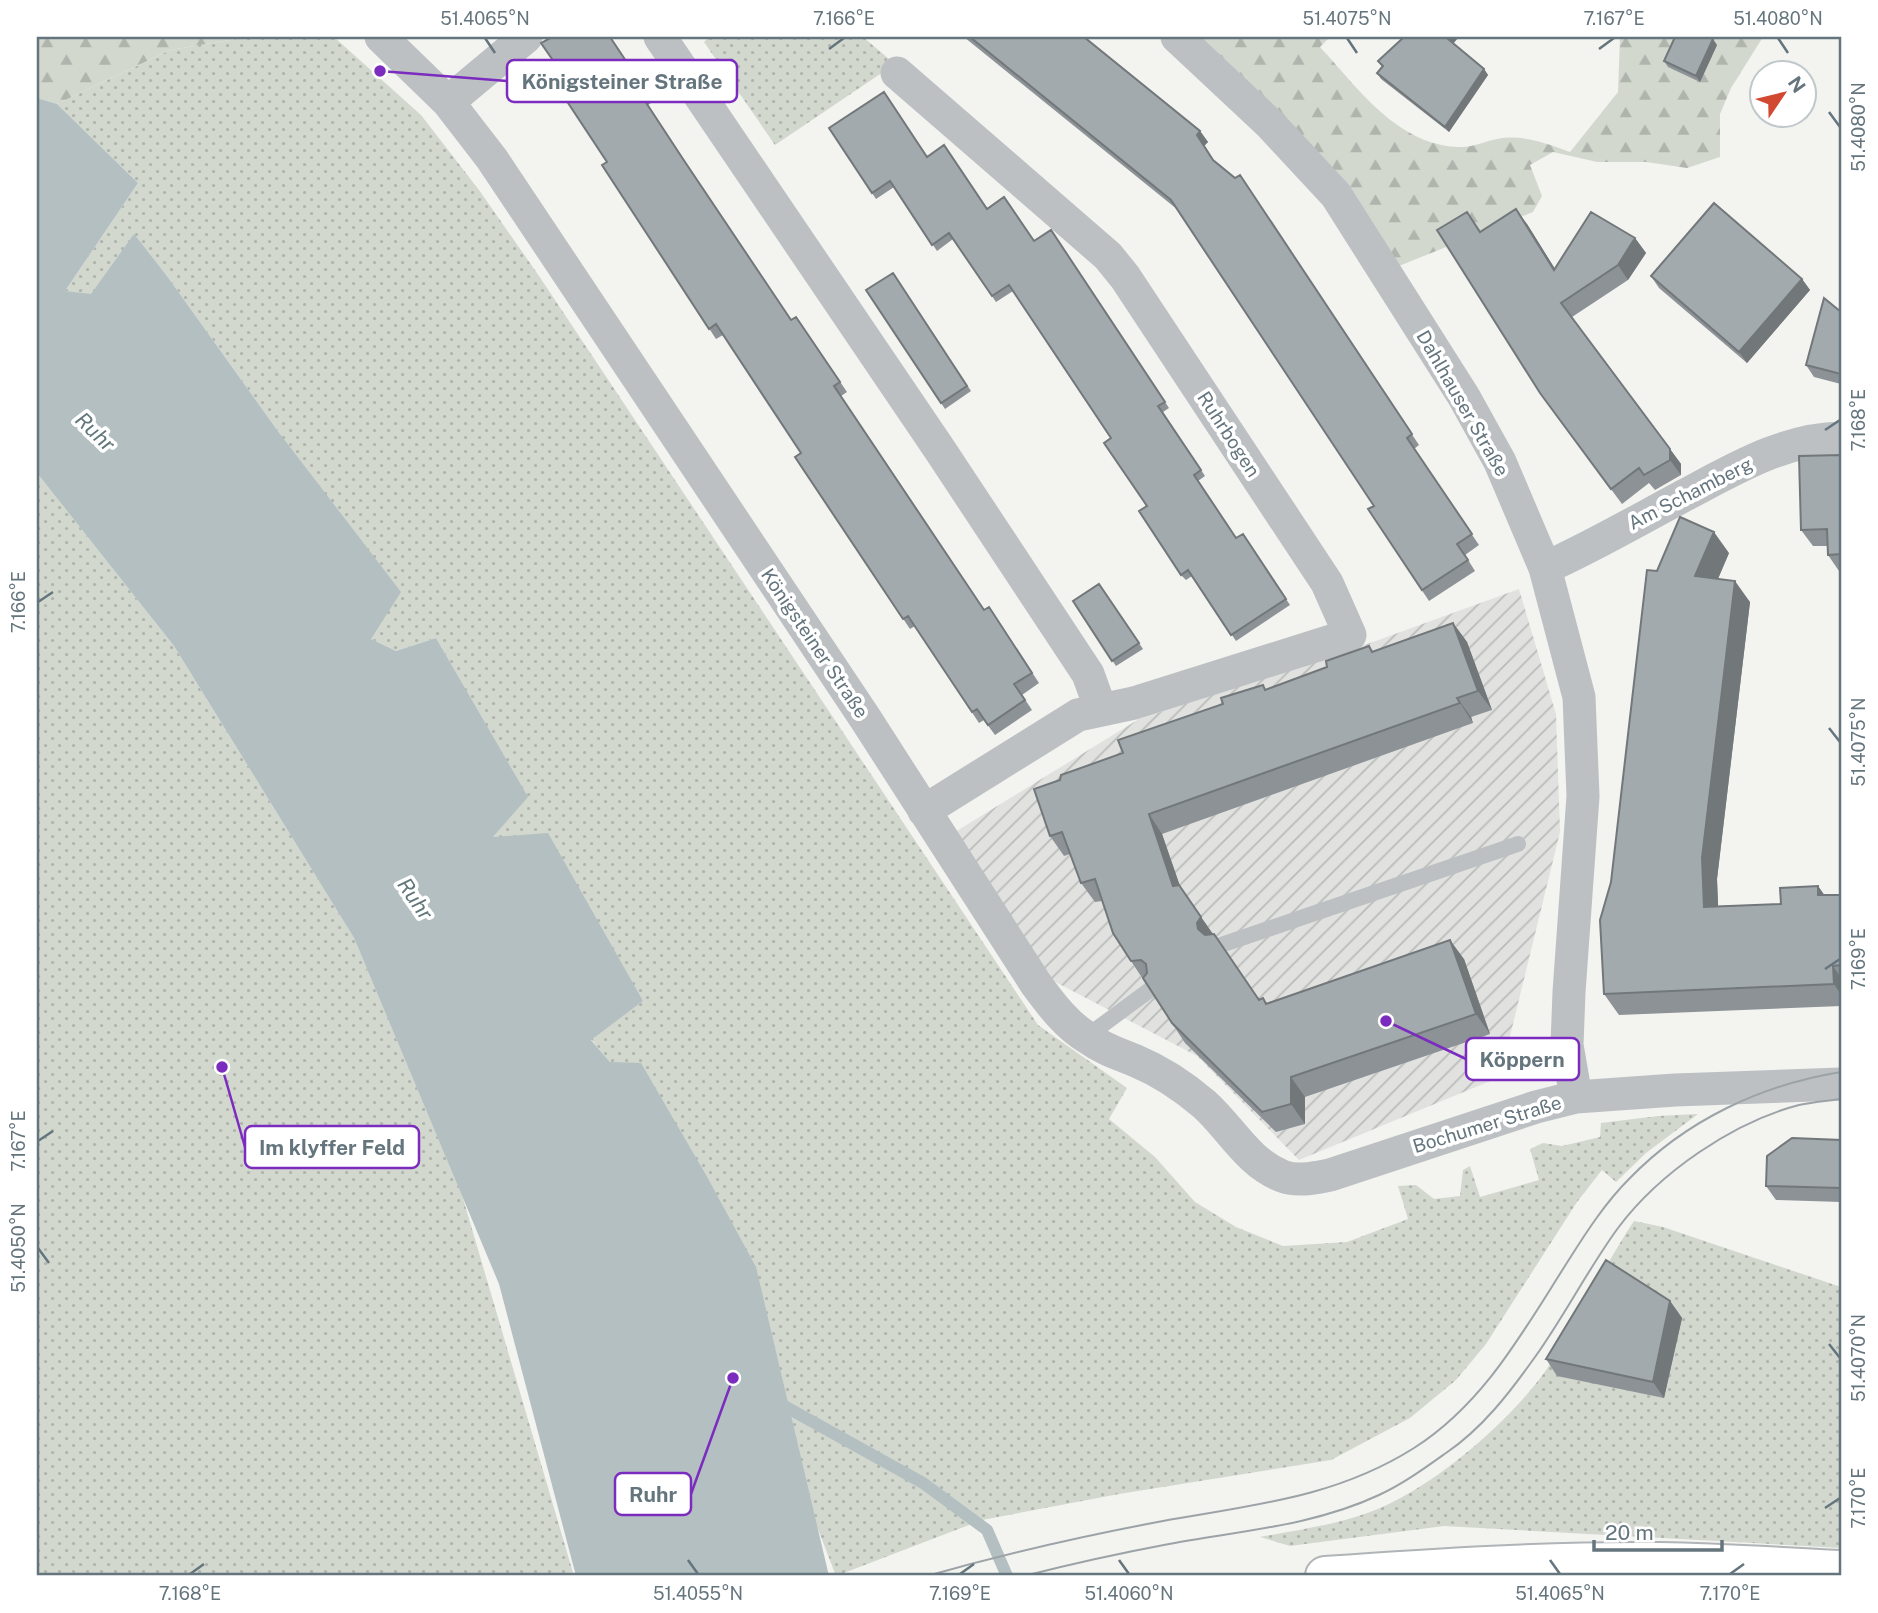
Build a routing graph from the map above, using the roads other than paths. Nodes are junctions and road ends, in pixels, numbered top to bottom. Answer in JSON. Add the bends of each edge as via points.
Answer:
{"nodes":[{"id":1,"x":380,"y":37,"type":"edge"},
{"id":2,"x":526,"y":37,"type":"edge"},
{"id":3,"x":660,"y":37,"type":"edge"},
{"id":4,"x":1177,"y":37,"type":"edge"},
{"id":5,"x":897,"y":73,"type":"dead end"},
{"id":6,"x":448,"y":102,"type":"junction"},
{"id":7,"x":1841,"y":438,"type":"edge"},
{"id":8,"x":1545,"y":568,"type":"junction"},
{"id":9,"x":1101,"y":710,"type":"junction"},
{"id":10,"x":924,"y":811,"type":"junction"},
{"id":11,"x":1518,"y":844,"type":"dead end"},
{"id":12,"x":1221,"y":945,"type":"edge"},
{"id":13,"x":1151,"y":989,"type":"edge"},
{"id":14,"x":1086,"y":1037,"type":"junction"},
{"id":15,"x":1841,"y":1084,"type":"edge"},
{"id":16,"x":1576,"y":1097,"type":"junction"},
{"id":17,"x":1305,"y":1180,"type":"joint"},
{"id":18,"x":1841,"y":1570,"type":"edge"},
{"id":19,"x":1325,"y":1576,"type":"edge"}],
"edges":[{"from":1,"to":6,"type":"street","name":"Königsteiner Straße"},
{"from":2,"to":6,"type":"street"},
{"from":3,"to":9,"type":"street","via":[[1088,674]]},
{"from":4,"to":8,"type":"street","name":"Dahlhauser Straße","via":[[1270,124],[1336,195],[1464,397],[1500,462]]},
{"from":5,"to":9,"type":"street","name":"Ruhrbogen","via":[[1108,256],[1125,277],[1327,583],[1350,635]]},
{"from":6,"to":10,"type":"street","name":"Königsteiner Straße","via":[[538,227]]},
{"from":7,"to":8,"type":"street","name":"Am Schamberg","via":[[1821,438],[1776,450]]},
{"from":8,"to":16,"type":"street","name":"Dahlhauser Straße","via":[[1578,697],[1583,796],[1567,1045]]},
{"from":9,"to":10,"type":"street","name":"Ruhrbogen","via":[[1078,715],[1048,732]]},
{"from":10,"to":14,"type":"street","name":"Königsteiner Straße","via":[[1036,985],[1059,1015]]},
{"from":11,"to":12,"type":"lane"},
{"from":13,"to":14,"type":"lane"},
{"from":14,"to":17,"type":"street","name":"Königsteiner Straße","via":[[1182,1086],[1206,1105],[1258,1163],[1284,1177]]},
{"from":15,"to":16,"type":"street","name":"Bochumer Straße"},
{"from":16,"to":17,"type":"street","name":"Bochumer Straße"},
{"from":18,"to":19,"type":"main road","via":[[1587,1563]]}]}
